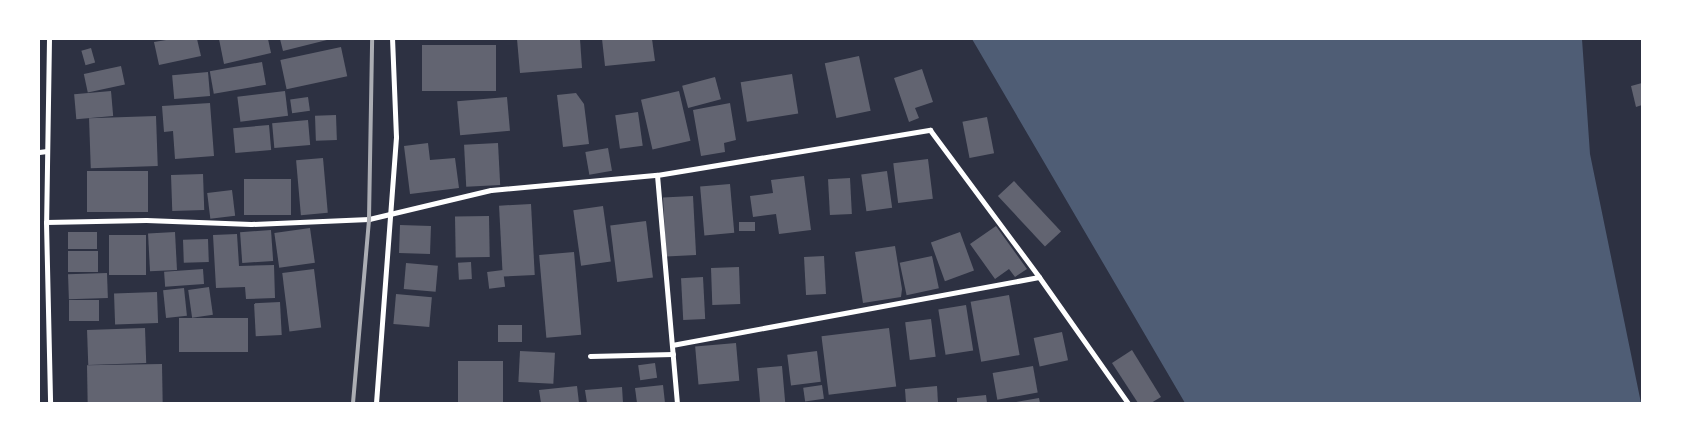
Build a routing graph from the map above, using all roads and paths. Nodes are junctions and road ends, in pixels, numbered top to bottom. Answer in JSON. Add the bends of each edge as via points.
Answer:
{"nodes":[{"id":1,"x":49,"y":39,"type":"edge"},
{"id":2,"x":392,"y":39,"type":"edge"},
{"id":3,"x":47,"y":151,"type":"junction"},
{"id":4,"x":39,"y":152,"type":"edge"},
{"id":5,"x":657,"y":175,"type":"junction"},
{"id":6,"x":392,"y":213,"type":"junction"},
{"id":7,"x":46,"y":222,"type":"junction"},
{"id":8,"x":1039,"y":277,"type":"junction"},
{"id":9,"x":672,"y":346,"type":"junction"},
{"id":10,"x":673,"y":354,"type":"junction"},
{"id":11,"x":590,"y":356,"type":"dead end"},
{"id":12,"x":50,"y":403,"type":"edge"},
{"id":13,"x":376,"y":403,"type":"edge"},
{"id":14,"x":677,"y":403,"type":"edge"},
{"id":15,"x":1128,"y":403,"type":"edge"}],
"edges":[{"from":1,"to":3,"type":"street"},
{"from":2,"to":6,"type":"street","via":[[396,137]]},
{"from":3,"to":4,"type":"street"},
{"from":3,"to":7,"type":"street"},
{"from":5,"to":6,"type":"street","via":[[491,190]]},
{"from":5,"to":8,"type":"street","via":[[930,130]]},
{"from":5,"to":9,"type":"street"},
{"from":6,"to":7,"type":"street","via":[[369,218],[251,224],[146,220]]},
{"from":6,"to":13,"type":"street"},
{"from":7,"to":12,"type":"street"},
{"from":8,"to":9,"type":"street"},
{"from":8,"to":15,"type":"street"},
{"from":9,"to":10,"type":"street"},
{"from":10,"to":11,"type":"street"},
{"from":10,"to":14,"type":"street"}]}
